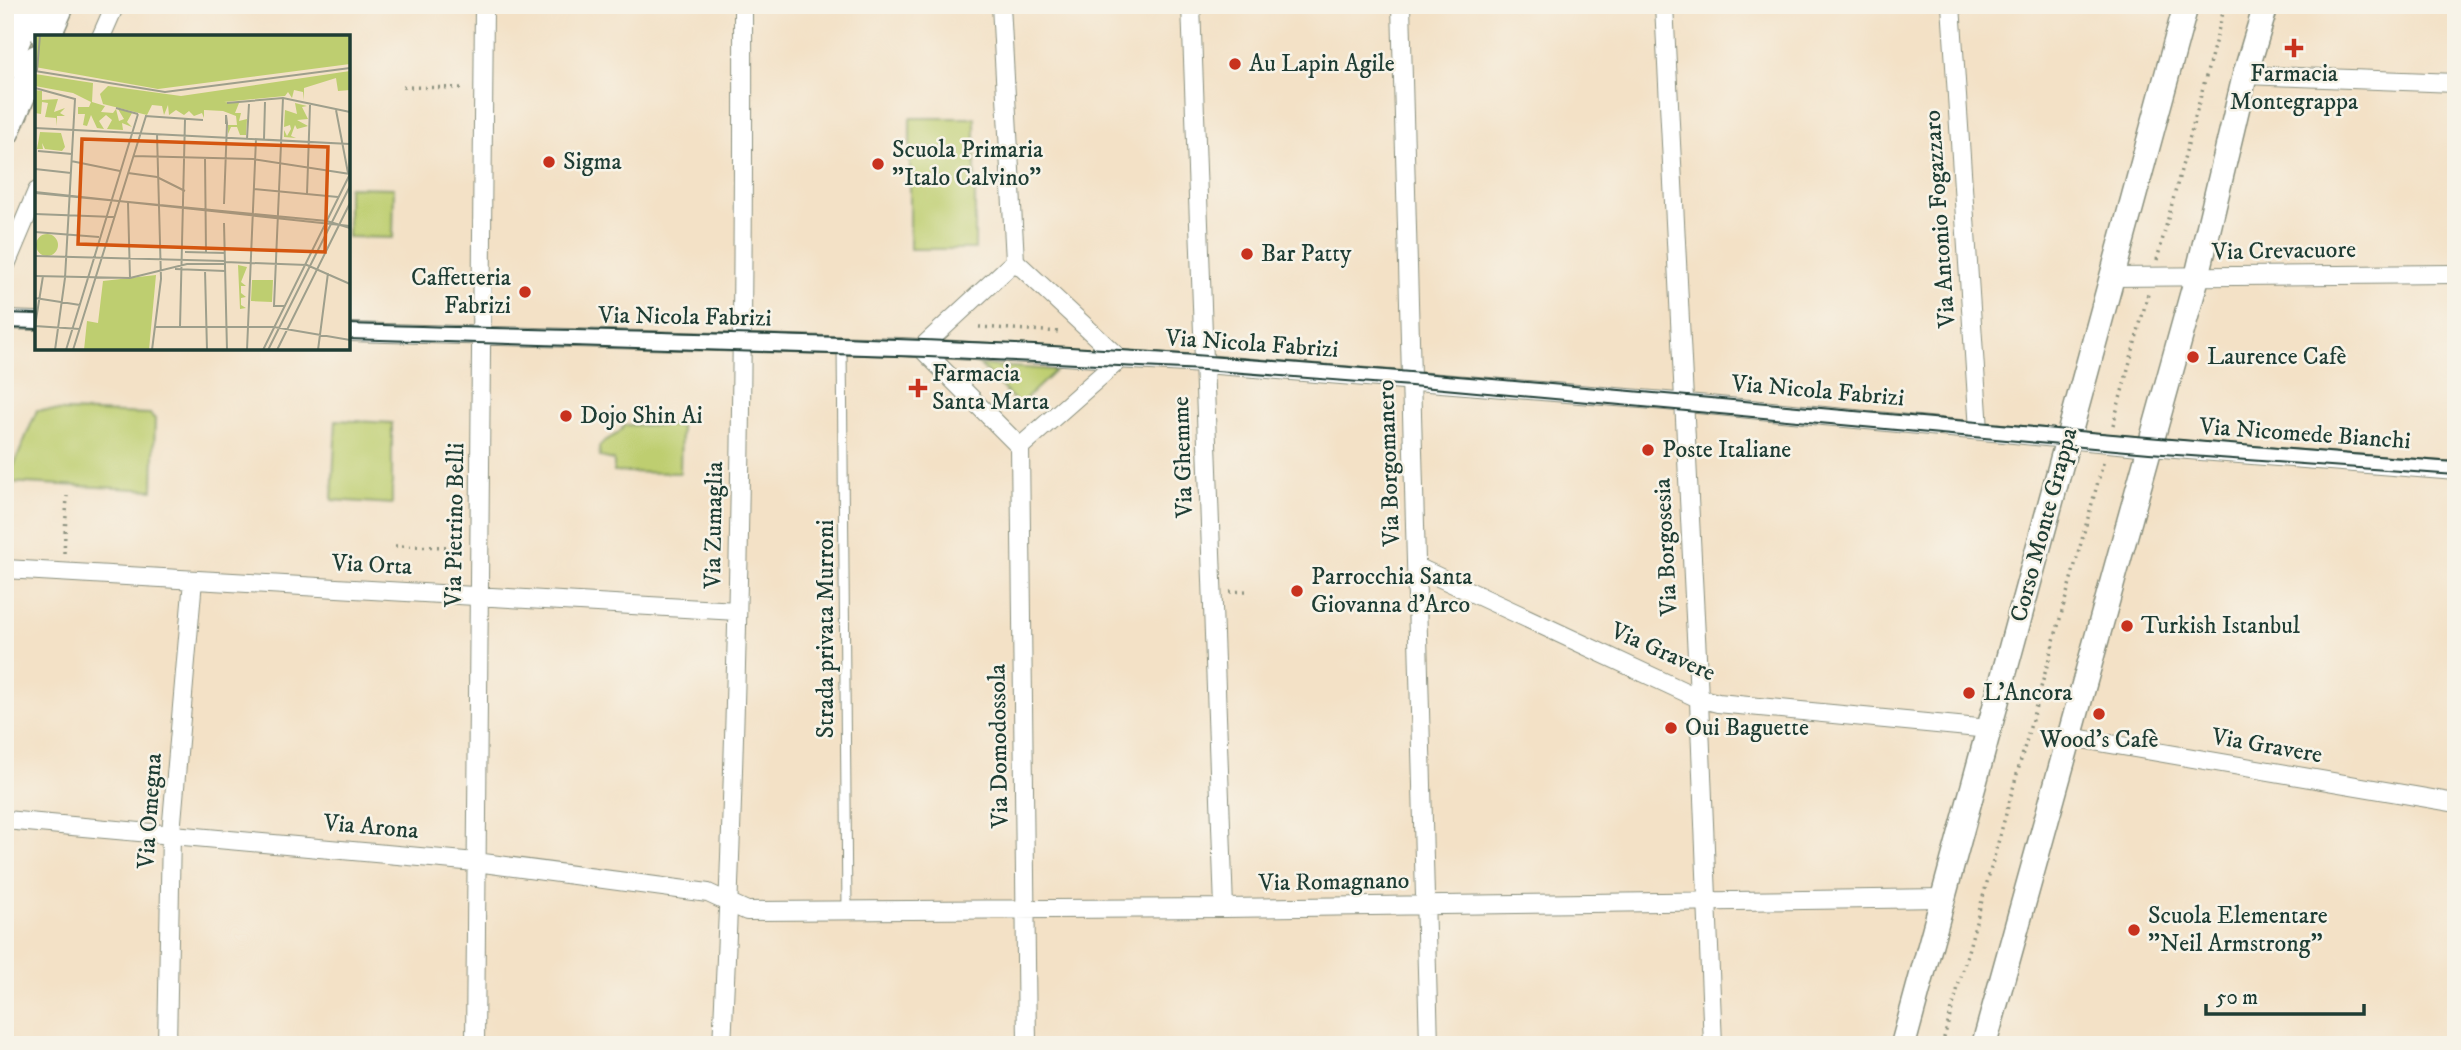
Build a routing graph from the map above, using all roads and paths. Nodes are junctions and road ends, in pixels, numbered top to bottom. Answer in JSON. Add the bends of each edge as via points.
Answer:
{"nodes":[{"id":1,"x":32,"y":5,"type":"edge"},
{"id":2,"x":60,"y":5,"type":"edge"},
{"id":3,"x":115,"y":5,"type":"edge"},
{"id":4,"x":484,"y":5,"type":"edge"},
{"id":5,"x":743,"y":5,"type":"edge"},
{"id":6,"x":1000,"y":5,"type":"edge"},
{"id":7,"x":1191,"y":5,"type":"edge"},
{"id":8,"x":1401,"y":5,"type":"edge"},
{"id":9,"x":1664,"y":5,"type":"edge"},
{"id":10,"x":1951,"y":5,"type":"edge"},
{"id":11,"x":2186,"y":5,"type":"edge"},
{"id":12,"x":2225,"y":5,"type":"edge"},
{"id":13,"x":2266,"y":5,"type":"edge"},
{"id":14,"x":47,"y":35,"type":"edge"},
{"id":15,"x":102,"y":35,"type":"edge"},
{"id":16,"x":35,"y":64,"type":"edge"},
{"id":17,"x":5,"y":66,"type":"edge"},
{"id":18,"x":2245,"y":75,"type":"junction"},
{"id":19,"x":2456,"y":83,"type":"edge"},
{"id":20,"x":403,"y":87,"type":"dead end"},
{"id":21,"x":484,"y":89,"type":"junction"},
{"id":22,"x":5,"y":132,"type":"edge"},
{"id":23,"x":35,"y":196,"type":"edge"},
{"id":24,"x":1015,"y":261,"type":"junction"},
{"id":25,"x":5,"y":267,"type":"edge"},
{"id":26,"x":2456,"y":274,"type":"edge"},
{"id":27,"x":2113,"y":277,"type":"junction"},
{"id":28,"x":2153,"y":277,"type":"junction"},
{"id":29,"x":2197,"y":277,"type":"junction"},
{"id":30,"x":5,"y":320,"type":"edge"},
{"id":31,"x":35,"y":321,"type":"edge"},
{"id":32,"x":979,"y":327,"type":"dead end"},
{"id":33,"x":350,"y":332,"type":"edge"},
{"id":34,"x":1062,"y":332,"type":"dead end"},
{"id":35,"x":482,"y":337,"type":"junction"},
{"id":36,"x":743,"y":344,"type":"junction"},
{"id":37,"x":842,"y":346,"type":"junction"},
{"id":38,"x":921,"y":348,"type":"junction"},
{"id":39,"x":1120,"y":359,"type":"junction"},
{"id":40,"x":1204,"y":364,"type":"junction"},
{"id":41,"x":1410,"y":380,"type":"junction"},
{"id":42,"x":1683,"y":403,"type":"junction"},
{"id":43,"x":1979,"y":430,"type":"junction"},
{"id":44,"x":2066,"y":439,"type":"junction"},
{"id":45,"x":2108,"y":443,"type":"junction"},
{"id":46,"x":1020,"y":447,"type":"junction"},
{"id":47,"x":2150,"y":447,"type":"junction"},
{"id":48,"x":2456,"y":471,"type":"edge"},
{"id":49,"x":67,"y":496,"type":"dead end"},
{"id":50,"x":395,"y":546,"type":"dead end"},
{"id":51,"x":480,"y":547,"type":"junction"},
{"id":52,"x":1417,"y":567,"type":"junction"},
{"id":53,"x":5,"y":569,"type":"edge"},
{"id":54,"x":62,"y":572,"type":"junction"},
{"id":55,"x":192,"y":580,"type":"junction"},
{"id":56,"x":1235,"y":592,"type":"dead end"},
{"id":57,"x":1246,"y":592,"type":"dead end"},
{"id":58,"x":479,"y":596,"type":"junction"},
{"id":59,"x":737,"y":611,"type":"junction"},
{"id":60,"x":1698,"y":698,"type":"junction"},
{"id":61,"x":1989,"y":729,"type":"junction"},
{"id":62,"x":2070,"y":737,"type":"junction"},
{"id":63,"x":2456,"y":803,"type":"edge"},
{"id":64,"x":5,"y":820,"type":"edge"},
{"id":65,"x":171,"y":833,"type":"junction"},
{"id":66,"x":476,"y":862,"type":"junction"},
{"id":67,"x":1942,"y":898,"type":"junction"},
{"id":68,"x":1706,"y":901,"type":"junction"},
{"id":69,"x":728,"y":903,"type":"junction"},
{"id":70,"x":1424,"y":906,"type":"junction"},
{"id":71,"x":1223,"y":908,"type":"junction"},
{"id":72,"x":1026,"y":909,"type":"junction"},
{"id":73,"x":847,"y":911,"type":"junction"},
{"id":74,"x":167,"y":1045,"type":"edge"},
{"id":75,"x":475,"y":1045,"type":"edge"},
{"id":76,"x":722,"y":1045,"type":"edge"},
{"id":77,"x":1027,"y":1045,"type":"edge"},
{"id":78,"x":1429,"y":1045,"type":"edge"},
{"id":79,"x":1713,"y":1045,"type":"edge"},
{"id":80,"x":1903,"y":1045,"type":"edge"},
{"id":81,"x":1942,"y":1045,"type":"edge"},
{"id":82,"x":1984,"y":1045,"type":"edge"}],
"edges":[{"from":1,"to":17,"type":"main road"},
{"from":2,"to":14,"type":"main road"},
{"from":3,"to":15,"type":"street"},
{"from":4,"to":21,"type":"street","name":"Via Pietrino Belli"},
{"from":5,"to":36,"type":"street","name":"Via Zumaglia"},
{"from":6,"to":24,"type":"street"},
{"from":7,"to":40,"type":"street","name":"Via Ghemme"},
{"from":8,"to":41,"type":"street","name":"Via Borgomanero"},
{"from":9,"to":42,"type":"street","name":"Via Borgosesia"},
{"from":10,"to":43,"type":"street","name":"Via Antonio Fogazzaro"},
{"from":11,"to":27,"type":"street","name":"Corso Monte Grappa"},
{"from":12,"to":28,"type":"path"},
{"from":13,"to":18,"type":"street"},
{"from":16,"to":22,"type":"main road"},
{"from":18,"to":19,"type":"street"},
{"from":18,"to":29,"type":"street"},
{"from":20,"to":21,"type":"path"},
{"from":21,"to":35,"type":"street","name":"Via Pietrino Belli"},
{"from":23,"to":25,"type":"street"},
{"from":24,"to":38,"type":"street"},
{"from":24,"to":39,"type":"street"},
{"from":26,"to":29,"type":"street","name":"Via Crevacuore"},
{"from":27,"to":28,"type":"street","name":"Via Crevacuore"},
{"from":27,"to":44,"type":"street","name":"Corso Monte Grappa"},
{"from":28,"to":29,"type":"street","name":"Via Crevacuore"},
{"from":28,"to":45,"type":"path"},
{"from":29,"to":47,"type":"street"},
{"from":30,"to":31,"type":"street"},
{"from":32,"to":34,"type":"path"},
{"from":33,"to":35,"type":"street","name":"Via Nicola Fabrizi"},
{"from":35,"to":36,"type":"street","name":"Via Nicola Fabrizi"},
{"from":35,"to":51,"type":"street","name":"Via Pietrino Belli"},
{"from":36,"to":37,"type":"street","name":"Via Nicola Fabrizi"},
{"from":36,"to":59,"type":"street","name":"Via Zumaglia"},
{"from":37,"to":38,"type":"street","name":"Via Nicola Fabrizi"},
{"from":37,"to":73,"type":"lane","name":"Strada privata Murroni"},
{"from":38,"to":39,"type":"street","name":"Via Nicola Fabrizi"},
{"from":38,"to":46,"type":"street"},
{"from":39,"to":40,"type":"street","name":"Via Nicola Fabrizi"},
{"from":39,"to":46,"type":"street"},
{"from":40,"to":41,"type":"street","name":"Via Nicola Fabrizi"},
{"from":40,"to":71,"type":"street","name":"Via Ghemme"},
{"from":41,"to":42,"type":"street","name":"Via Nicola Fabrizi"},
{"from":41,"to":52,"type":"street","name":"Via Borgomanero"},
{"from":42,"to":43,"type":"street","name":"Via Nicola Fabrizi"},
{"from":42,"to":60,"type":"street","name":"Via Borgosesia"},
{"from":43,"to":44,"type":"street","name":"Via Nicola Fabrizi"},
{"from":44,"to":45,"type":"street","name":"Via Nicola Fabrizi"},
{"from":44,"to":61,"type":"street","name":"Corso Monte Grappa"},
{"from":45,"to":47,"type":"street","name":"Via Nicola Fabrizi"},
{"from":45,"to":81,"type":"path"},
{"from":46,"to":72,"type":"street","name":"Via Domodossola"},
{"from":47,"to":48,"type":"street","name":"Via Nicomede Bianchi"},
{"from":47,"to":62,"type":"street"},
{"from":49,"to":54,"type":"path"},
{"from":50,"to":51,"type":"path"},
{"from":51,"to":58,"type":"street","name":"Via Pietrino Belli"},
{"from":52,"to":60,"type":"street","name":"Via Gravere"},
{"from":52,"to":70,"type":"street","name":"Via Borgomanero"},
{"from":53,"to":54,"type":"street","name":"Via Orta"},
{"from":54,"to":55,"type":"street","name":"Via Orta"},
{"from":55,"to":58,"type":"street","name":"Via Orta"},
{"from":55,"to":65,"type":"street","name":"Via Omegna"},
{"from":56,"to":57,"type":"path"},
{"from":58,"to":59,"type":"street","name":"Via Orta"},
{"from":58,"to":66,"type":"street","name":"Via Pietrino Belli"},
{"from":59,"to":69,"type":"street","name":"Via Zumaglia"},
{"from":60,"to":61,"type":"street","name":"Via Gravere"},
{"from":60,"to":68,"type":"street","name":"Via Borgosesia"},
{"from":61,"to":67,"type":"street","name":"Corso Monte Grappa"},
{"from":62,"to":63,"type":"street","name":"Via Gravere"},
{"from":62,"to":82,"type":"street"},
{"from":64,"to":65,"type":"street","name":"Via Arona"},
{"from":65,"to":66,"type":"street","name":"Via Arona"},
{"from":65,"to":74,"type":"street","name":"Via Omegna"},
{"from":66,"to":69,"type":"street","name":"Via Arona","via":[[708,893]]},
{"from":66,"to":75,"type":"street","name":"Via Pietrino Belli"},
{"from":67,"to":68,"type":"street","name":"Via Romagnano"},
{"from":67,"to":80,"type":"street","name":"Corso Monte Grappa"},
{"from":68,"to":70,"type":"street","name":"Via Romagnano"},
{"from":68,"to":79,"type":"street","name":"Via Borgosesia"},
{"from":69,"to":73,"type":"street","name":"Via Romagnano","via":[[747,911]]},
{"from":69,"to":76,"type":"street","name":"Via Zumaglia"},
{"from":70,"to":71,"type":"street","name":"Via Romagnano"},
{"from":70,"to":78,"type":"street","name":"Via Borgomanero"},
{"from":71,"to":72,"type":"street","name":"Via Romagnano"},
{"from":72,"to":73,"type":"street","name":"Via Romagnano"},
{"from":72,"to":77,"type":"street","name":"Via Domodossola"}]}
